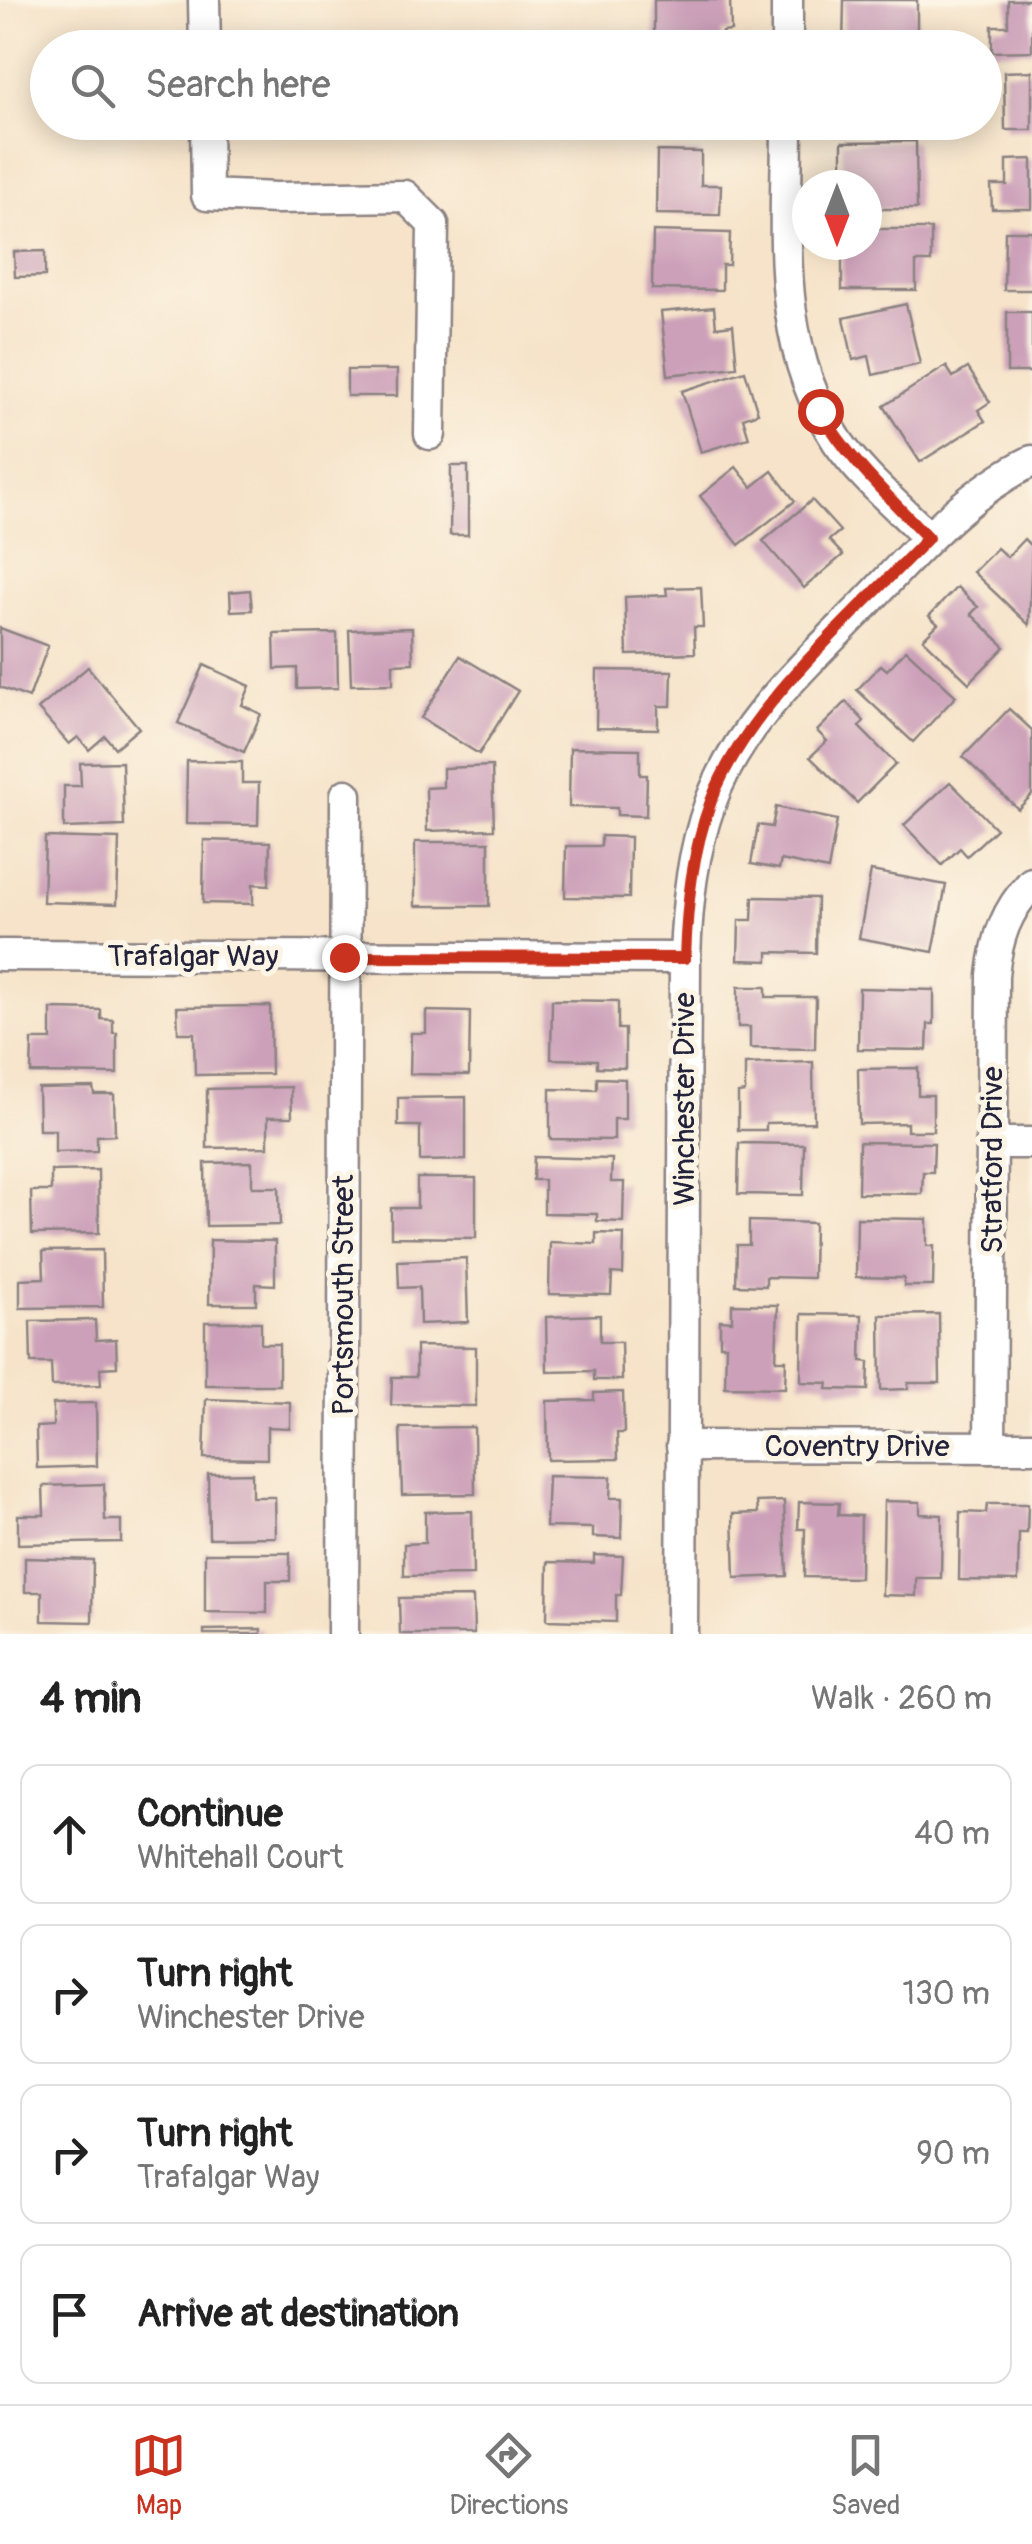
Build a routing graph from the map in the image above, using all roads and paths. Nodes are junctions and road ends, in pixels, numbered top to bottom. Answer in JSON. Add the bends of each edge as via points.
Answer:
{"nodes":[{"id":1,"x":204,"y":0,"type":"edge"},
{"id":2,"x":787,"y":0,"type":"edge"},
{"id":3,"x":205,"y":30,"type":"edge"},
{"id":4,"x":787,"y":30,"type":"edge"},
{"id":5,"x":206,"y":140,"type":"edge"},
{"id":6,"x":787,"y":140,"type":"edge"},
{"id":7,"x":430,"y":434,"type":"dead end"},
{"id":8,"x":1032,"y":461,"type":"edge"},
{"id":9,"x":928,"y":538,"type":"junction"},
{"id":10,"x":346,"y":795,"type":"dead end"},
{"id":11,"x":1032,"y":884,"type":"edge"},
{"id":12,"x":0,"y":954,"type":"edge"},
{"id":13,"x":344,"y":957,"type":"junction"},
{"id":14,"x":685,"y":958,"type":"junction"},
{"id":15,"x":992,"y":1143,"type":"junction"},
{"id":16,"x":1032,"y":1143,"type":"edge"},
{"id":17,"x":682,"y":1446,"type":"junction"},
{"id":18,"x":990,"y":1447,"type":"junction"},
{"id":19,"x":1032,"y":1448,"type":"edge"},
{"id":20,"x":342,"y":1634,"type":"edge"},
{"id":21,"x":682,"y":1634,"type":"edge"}],
"edges":[{"from":1,"to":3,"type":"street"},
{"from":2,"to":4,"type":"street"},
{"from":5,"to":7,"type":"street","via":[[208,195],[405,196],[434,224]]},
{"from":6,"to":9,"type":"street","via":[[787,295],[799,362],[840,444]]},
{"from":8,"to":9,"type":"street","name":"Winchester Drive","via":[[1006,474]]},
{"from":9,"to":14,"type":"street","name":"Winchester Drive","via":[[776,696],[740,743],[696,850]]},
{"from":10,"to":13,"type":"street","name":"Portsmouth Street"},
{"from":11,"to":15,"type":"street","name":"Stratford Drive","via":[[1012,905],[996,944]]},
{"from":12,"to":13,"type":"street","name":"Trafalgar Way"},
{"from":13,"to":14,"type":"street","name":"Trafalgar Way"},
{"from":13,"to":20,"type":"street","name":"Portsmouth Street"},
{"from":14,"to":17,"type":"street","name":"Winchester Drive"},
{"from":15,"to":16,"type":"street"},
{"from":15,"to":18,"type":"street","name":"Stratford Drive"},
{"from":17,"to":18,"type":"street","name":"Coventry Drive"},
{"from":17,"to":21,"type":"street","name":"Winchester Drive"},
{"from":18,"to":19,"type":"street","name":"Coventry Drive"}]}
